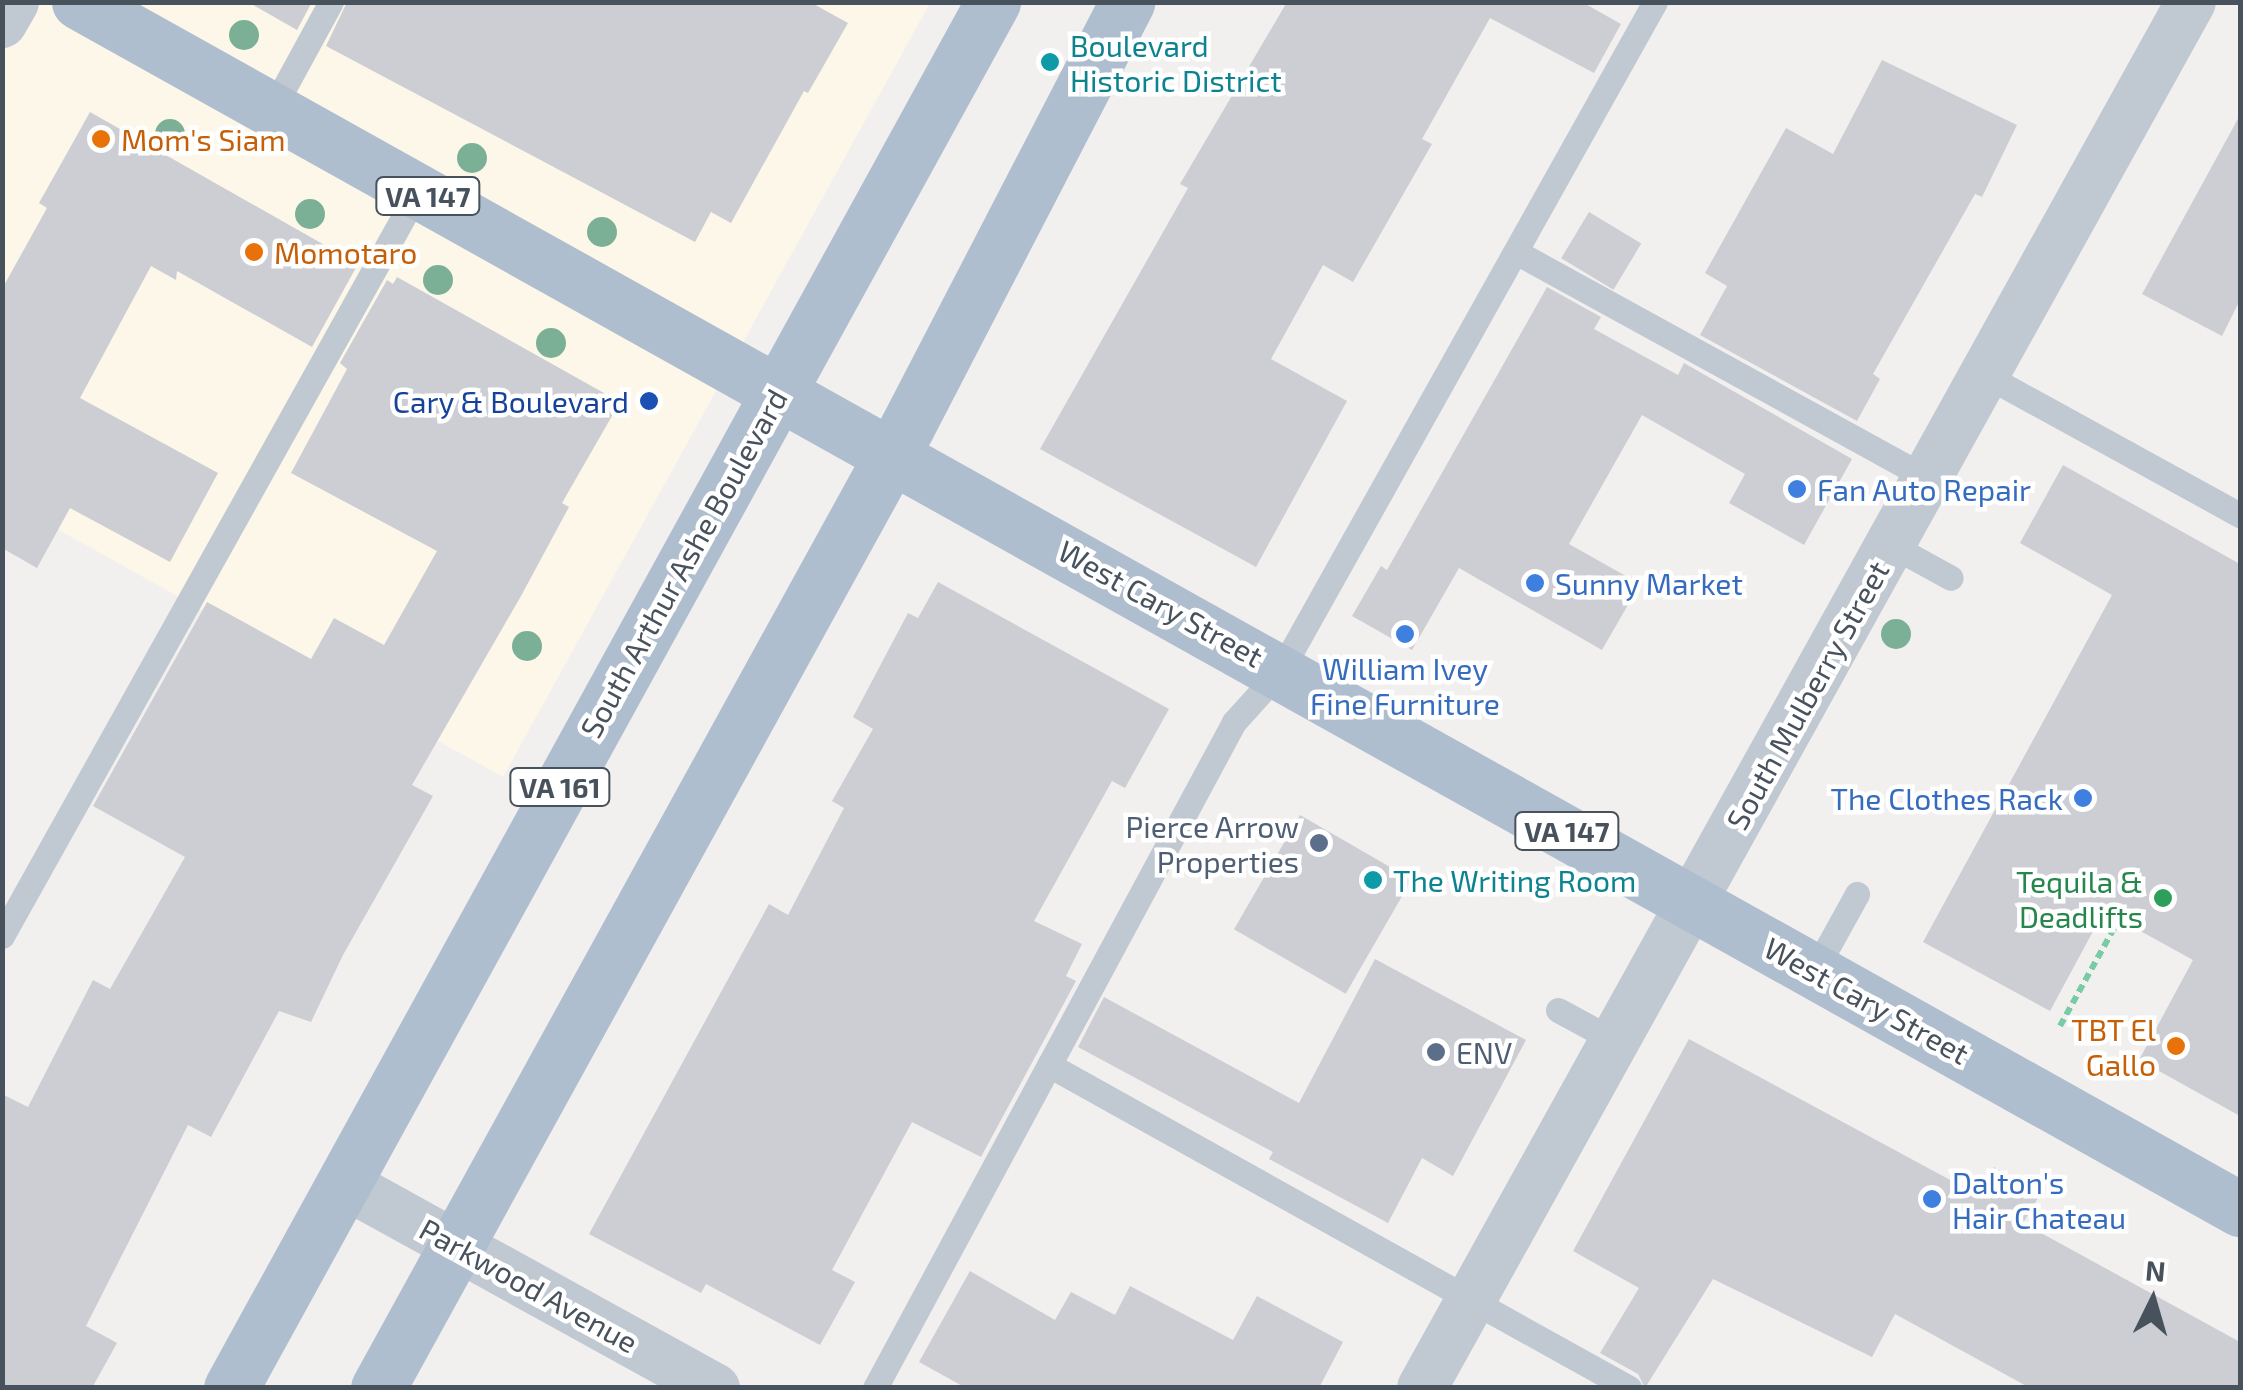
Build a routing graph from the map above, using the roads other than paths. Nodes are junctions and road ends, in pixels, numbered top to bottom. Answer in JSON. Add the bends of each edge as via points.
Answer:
{"nodes":[{"id":1,"x":14,"y":2,"type":"edge"},
{"id":2,"x":78,"y":2,"type":"edge"},
{"id":3,"x":331,"y":2,"type":"edge"},
{"id":4,"x":993,"y":2,"type":"edge"},
{"id":5,"x":1127,"y":2,"type":"edge"},
{"id":6,"x":1655,"y":2,"type":"edge"},
{"id":7,"x":2191,"y":2,"type":"edge"},
{"id":8,"x":2,"y":22,"type":"edge"},
{"id":9,"x":272,"y":110,"type":"junction"},
{"id":10,"x":418,"y":191,"type":"junction"},
{"id":11,"x":1516,"y":252,"type":"junction"},
{"id":12,"x":1985,"y":374,"type":"junction"},
{"id":13,"x":778,"y":390,"type":"junction"},
{"id":14,"x":892,"y":454,"type":"junction"},
{"id":15,"x":1927,"y":478,"type":"junction"},
{"id":16,"x":2240,"y":515,"type":"edge"},
{"id":17,"x":1891,"y":544,"type":"junction"},
{"id":18,"x":1950,"y":578,"type":"dead end"},
{"id":19,"x":1281,"y":670,"type":"junction"},
{"id":20,"x":1857,"y":894,"type":"dead end"},
{"id":21,"x":1692,"y":901,"type":"junction"},
{"id":22,"x":2,"y":936,"type":"edge"},
{"id":23,"x":1815,"y":970,"type":"junction"},
{"id":24,"x":1558,"y":1010,"type":"dead end"},
{"id":25,"x":1615,"y":1040,"type":"junction"},
{"id":26,"x":1049,"y":1064,"type":"junction"},
{"id":27,"x":343,"y":1183,"type":"junction"},
{"id":28,"x":2240,"y":1209,"type":"edge"},
{"id":29,"x":458,"y":1246,"type":"junction"},
{"id":30,"x":1471,"y":1300,"type":"junction"},
{"id":31,"x":231,"y":1388,"type":"edge"},
{"id":32,"x":378,"y":1388,"type":"edge"},
{"id":33,"x":715,"y":1388,"type":"edge"},
{"id":34,"x":875,"y":1388,"type":"edge"},
{"id":35,"x":1422,"y":1388,"type":"edge"},
{"id":36,"x":1628,"y":1388,"type":"edge"}],
"edges":[{"from":1,"to":8,"type":"street"},
{"from":2,"to":9,"type":"main road","name":"West Cary Street","number":"VA 147"},
{"from":3,"to":9,"type":"lane"},
{"from":4,"to":13,"type":"main road","name":"South Arthur Ashe Boulevard","number":"VA 161"},
{"from":5,"to":14,"type":"main road"},
{"from":6,"to":11,"type":"lane"},
{"from":7,"to":12,"type":"street","name":"South Mulberry Street"},
{"from":9,"to":10,"type":"main road","name":"West Cary Street","number":"VA 147"},
{"from":10,"to":13,"type":"main road","name":"West Cary Street","number":"VA 147"},
{"from":10,"to":22,"type":"lane"},
{"from":11,"to":15,"type":"lane"},
{"from":11,"to":19,"type":"lane"},
{"from":12,"to":15,"type":"street","name":"South Mulberry Street"},
{"from":12,"to":16,"type":"lane"},
{"from":13,"to":14,"type":"main road","name":"West Cary Street","number":"VA 147"},
{"from":13,"to":27,"type":"main road","name":"South Arthur Ashe Boulevard","number":"VA 161"},
{"from":14,"to":19,"type":"main road","name":"West Cary Street","number":"VA 147"},
{"from":14,"to":29,"type":"main road"},
{"from":15,"to":17,"type":"street","name":"South Mulberry Street"},
{"from":17,"to":18,"type":"lane"},
{"from":17,"to":21,"type":"street","name":"South Mulberry Street"},
{"from":19,"to":21,"type":"main road","name":"West Cary Street","number":"VA 147"},
{"from":19,"to":26,"type":"lane","via":[[1234,722]]},
{"from":20,"to":23,"type":"lane"},
{"from":21,"to":23,"type":"main road","name":"West Cary Street","number":"VA 147"},
{"from":21,"to":25,"type":"street","name":"South Mulberry Street"},
{"from":23,"to":28,"type":"main road","name":"West Cary Street","number":"VA 147"},
{"from":24,"to":25,"type":"lane"},
{"from":25,"to":30,"type":"street","name":"South Mulberry Street"},
{"from":26,"to":30,"type":"lane"},
{"from":26,"to":34,"type":"lane"},
{"from":27,"to":29,"type":"street","name":"Parkwood Avenue"},
{"from":27,"to":31,"type":"main road","name":"South Arthur Ashe Boulevard","number":"VA 161"},
{"from":29,"to":32,"type":"main road"},
{"from":29,"to":33,"type":"street","name":"Parkwood Avenue"},
{"from":30,"to":35,"type":"street","name":"South Mulberry Street"},
{"from":30,"to":36,"type":"lane"}]}
